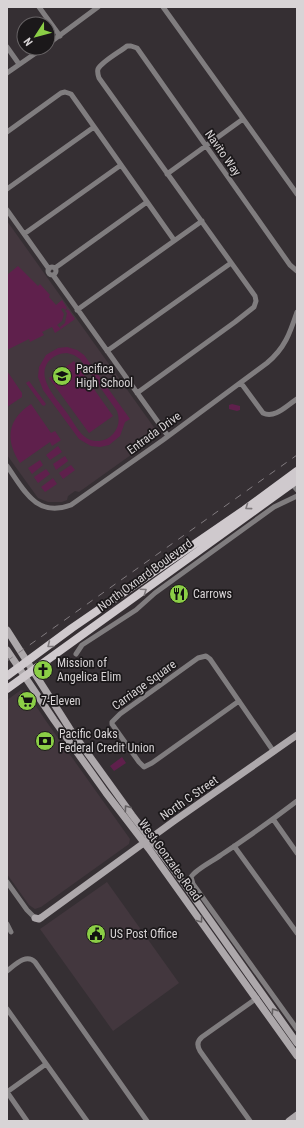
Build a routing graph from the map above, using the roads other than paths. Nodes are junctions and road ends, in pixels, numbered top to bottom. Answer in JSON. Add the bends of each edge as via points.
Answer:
{"nodes":[{"id":1,"x":40,"y":7,"type":"edge"},
{"id":2,"x":163,"y":7,"type":"edge"},
{"id":3,"x":95,"y":8,"type":"edge"},
{"id":4,"x":60,"y":36,"type":"junction"},
{"id":5,"x":56,"y":39,"type":"edge"},
{"id":6,"x":7,"y":47,"type":"edge"},
{"id":7,"x":31,"y":56,"type":"edge"},
{"id":8,"x":19,"y":64,"type":"junction"},
{"id":9,"x":7,"y":73,"type":"edge"},
{"id":10,"x":243,"y":119,"type":"junction"},
{"id":11,"x":94,"y":127,"type":"junction"},
{"id":12,"x":7,"y":132,"type":"edge"},
{"id":13,"x":206,"y":146,"type":"junction"},
{"id":14,"x":121,"y":165,"type":"junction"},
{"id":15,"x":167,"y":174,"type":"junction"},
{"id":16,"x":7,"y":189,"type":"edge"},
{"id":17,"x":297,"y":194,"type":"edge"},
{"id":18,"x":147,"y":202,"type":"junction"},
{"id":19,"x":7,"y":210,"type":"edge"},
{"id":20,"x":202,"y":221,"type":"junction"},
{"id":21,"x":24,"y":234,"type":"junction"},
{"id":22,"x":174,"y":240,"type":"junction"},
{"id":23,"x":231,"y":263,"type":"junction"},
{"id":24,"x":55,"y":268,"type":"junction"},
{"id":25,"x":49,"y":269,"type":"junction"},
{"id":26,"x":297,"y":271,"type":"edge"},
{"id":27,"x":53,"y":275,"type":"junction"},
{"id":28,"x":77,"y":310,"type":"junction"},
{"id":29,"x":297,"y":312,"type":"edge"},
{"id":30,"x":108,"y":352,"type":"junction"},
{"id":31,"x":241,"y":383,"type":"junction"},
{"id":32,"x":137,"y":393,"type":"junction"},
{"id":33,"x":297,"y":398,"type":"edge"},
{"id":34,"x":168,"y":436,"type":"junction"},
{"id":35,"x":7,"y":466,"type":"edge"},
{"id":36,"x":297,"y":471,"type":"edge"},
{"id":37,"x":296,"y":483,"type":"edge"},
{"id":38,"x":267,"y":493,"type":"junction"},
{"id":39,"x":297,"y":496,"type":"edge"},
{"id":40,"x":126,"y":592,"type":"junction"},
{"id":41,"x":126,"y":604,"type":"junction"},
{"id":42,"x":7,"y":630,"type":"edge"},
{"id":43,"x":7,"y":650,"type":"edge"},
{"id":44,"x":76,"y":654,"type":"dead end"},
{"id":45,"x":28,"y":662,"type":"junction"},
{"id":46,"x":20,"y":668,"type":"junction"},
{"id":47,"x":33,"y":672,"type":"junction"},
{"id":48,"x":7,"y":676,"type":"edge"},
{"id":49,"x":26,"y":676,"type":"junction"},
{"id":50,"x":7,"y":689,"type":"edge"},
{"id":51,"x":239,"y":701,"type":"junction"},
{"id":52,"x":297,"y":735,"type":"edge"},
{"id":53,"x":274,"y":752,"type":"junction"},
{"id":54,"x":98,"y":768,"type":"junction"},
{"id":55,"x":91,"y":772,"type":"junction"},
{"id":56,"x":297,"y":801,"type":"edge"},
{"id":57,"x":273,"y":819,"type":"junction"},
{"id":58,"x":148,"y":841,"type":"junction"},
{"id":59,"x":234,"y":846,"type":"junction"},
{"id":60,"x":297,"y":853,"type":"edge"},
{"id":61,"x":7,"y":882,"type":"edge"},
{"id":62,"x":35,"y":918,"type":"joint"},
{"id":63,"x":7,"y":924,"type":"edge"},
{"id":64,"x":11,"y":932,"type":"dead end"},
{"id":65,"x":297,"y":933,"type":"edge"},
{"id":66,"x":7,"y":971,"type":"edge"},
{"id":67,"x":257,"y":998,"type":"junction"},
{"id":68,"x":7,"y":1009,"type":"edge"},
{"id":69,"x":297,"y":1029,"type":"edge"},
{"id":70,"x":297,"y":1043,"type":"edge"},
{"id":71,"x":297,"y":1056,"type":"edge"},
{"id":72,"x":46,"y":1064,"type":"junction"},
{"id":73,"x":7,"y":1092,"type":"edge"},
{"id":74,"x":297,"y":1116,"type":"edge"},
{"id":75,"x":27,"y":1121,"type":"edge"},
{"id":76,"x":87,"y":1121,"type":"edge"},
{"id":77,"x":147,"y":1121,"type":"edge"},
{"id":78,"x":250,"y":1121,"type":"edge"},
{"id":79,"x":289,"y":1121,"type":"edge"}],
"edges":[{"from":1,"to":4,"type":"street"},
{"from":2,"to":10,"type":"street"},
{"from":3,"to":4,"type":"street"},
{"from":4,"to":5,"type":"street"},
{"from":6,"to":8,"type":"street"},
{"from":7,"to":8,"type":"street"},
{"from":8,"to":9,"type":"street"},
{"from":10,"to":13,"type":"street"},
{"from":10,"to":17,"type":"street"},
{"from":11,"to":12,"type":"street","via":[[71,94],[66,92]]},
{"from":11,"to":14,"type":"street"},
{"from":11,"to":16,"type":"street"},
{"from":13,"to":15,"type":"street"},
{"from":13,"to":15,"type":"street","name":"Navito Way","via":[[148,63],[135,47],[127,46],[101,65],[98,70],[99,78]]},
{"from":13,"to":26,"type":"street","name":"Navito Way","via":[[290,265]]},
{"from":14,"to":18,"type":"street"},
{"from":14,"to":21,"type":"street"},
{"from":15,"to":20,"type":"street"},
{"from":18,"to":22,"type":"street"},
{"from":18,"to":24,"type":"street"},
{"from":19,"to":21,"type":"street"},
{"from":20,"to":22,"type":"street"},
{"from":20,"to":23,"type":"street"},
{"from":21,"to":25,"type":"street"},
{"from":22,"to":28,"type":"street"},
{"from":23,"to":30,"type":"street"},
{"from":23,"to":32,"type":"street","via":[[255,296],[254,307]]},
{"from":24,"to":25,"type":"street"},
{"from":24,"to":27,"type":"street","via":[[56,272]]},
{"from":25,"to":27,"type":"street","via":[[48,273]]},
{"from":27,"to":28,"type":"street"},
{"from":28,"to":30,"type":"street"},
{"from":29,"to":31,"type":"street","name":"Entrada Drive","via":[[289,335],[276,356]]},
{"from":30,"to":32,"type":"street"},
{"from":31,"to":33,"type":"street","via":[[263,413],[268,415],[274,414]]},
{"from":31,"to":34,"type":"street","name":"Entrada Drive"},
{"from":32,"to":34,"type":"street"},
{"from":34,"to":35,"type":"street","name":"Entrada Drive","via":[[64,508],[49,508],[35,503]]},
{"from":36,"to":38,"type":"main road","name":"North Oxnard Boulevard"},
{"from":37,"to":38,"type":"main road","via":[[284,486],[274,493]]},
{"from":41,"to":37,"type":"main road","name":"North Oxnard Boulevard","one_way":true},
{"from":38,"to":40,"type":"main road","name":"North Oxnard Boulevard","one_way":true},
{"from":39,"to":44,"type":"street","via":[[274,508],[142,605],[82,645]]},
{"from":40,"to":41,"type":"main road"},
{"from":40,"to":45,"type":"main road","name":"North Oxnard Boulevard","one_way":true,"via":[[72,628]]},
{"from":41,"to":47,"type":"main road","name":"North Oxnard Boulevard"},
{"from":42,"to":45,"type":"main road","name":"West Gonzales Road"},
{"from":43,"to":46,"type":"main road","name":"West Gonzales Road"},
{"from":45,"to":46,"type":"main road","name":"North Oxnard Boulevard"},
{"from":45,"to":47,"type":"main road","name":"West Gonzales Road"},
{"from":46,"to":48,"type":"main road","name":"North Oxnard Boulevard"},
{"from":46,"to":49,"type":"main road","name":"West Gonzales Road"},
{"from":47,"to":49,"type":"main road","name":"North Oxnard Boulevard"},
{"from":47,"to":54,"type":"main road","name":"West Gonzales Road"},
{"from":49,"to":50,"type":"main road","name":"North Oxnard Boulevard"},
{"from":49,"to":55,"type":"main road","name":"West Gonzales Road"},
{"from":51,"to":51,"type":"street","name":"Carriage Square","via":[[206,656],[120,714],[112,724],[139,762],[146,766]]},
{"from":51,"to":53,"type":"street","name":"Carriage Square"},
{"from":52,"to":53,"type":"main road","name":"North C Street"},
{"from":53,"to":58,"type":"main road","name":"North C Street"},
{"from":54,"to":55,"type":"main road"},
{"from":58,"to":54,"type":"main road","name":"West Gonzales Road","one_way":true},
{"from":55,"to":58,"type":"main road","name":"West Gonzales Road"},
{"from":56,"to":57,"type":"street"},
{"from":57,"to":59,"type":"street"},
{"from":57,"to":60,"type":"street"},
{"from":58,"to":62,"type":"main road","name":"North C Street","via":[[42,918]]},
{"from":58,"to":67,"type":"main road","name":"West Gonzales Road","one_way":true},
{"from":70,"to":58,"type":"main road","name":"West Gonzales Road","one_way":true,"via":[[184,882]]},
{"from":59,"to":65,"type":"street"},
{"from":59,"to":69,"type":"street","via":[[198,870],[191,877],[193,884]]},
{"from":61,"to":62,"type":"street"},
{"from":63,"to":64,"type":"street"},
{"from":66,"to":77,"type":"street","via":[[28,958],[35,962]]},
{"from":67,"to":71,"type":"main road","name":"West Gonzales Road"},
{"from":67,"to":78,"type":"street","via":[[198,1042],[198,1048]]},
{"from":68,"to":72,"type":"street"},
{"from":72,"to":73,"type":"street"},
{"from":72,"to":76,"type":"street"},
{"from":73,"to":75,"type":"street"},
{"from":74,"to":79,"type":"main road"}]}
